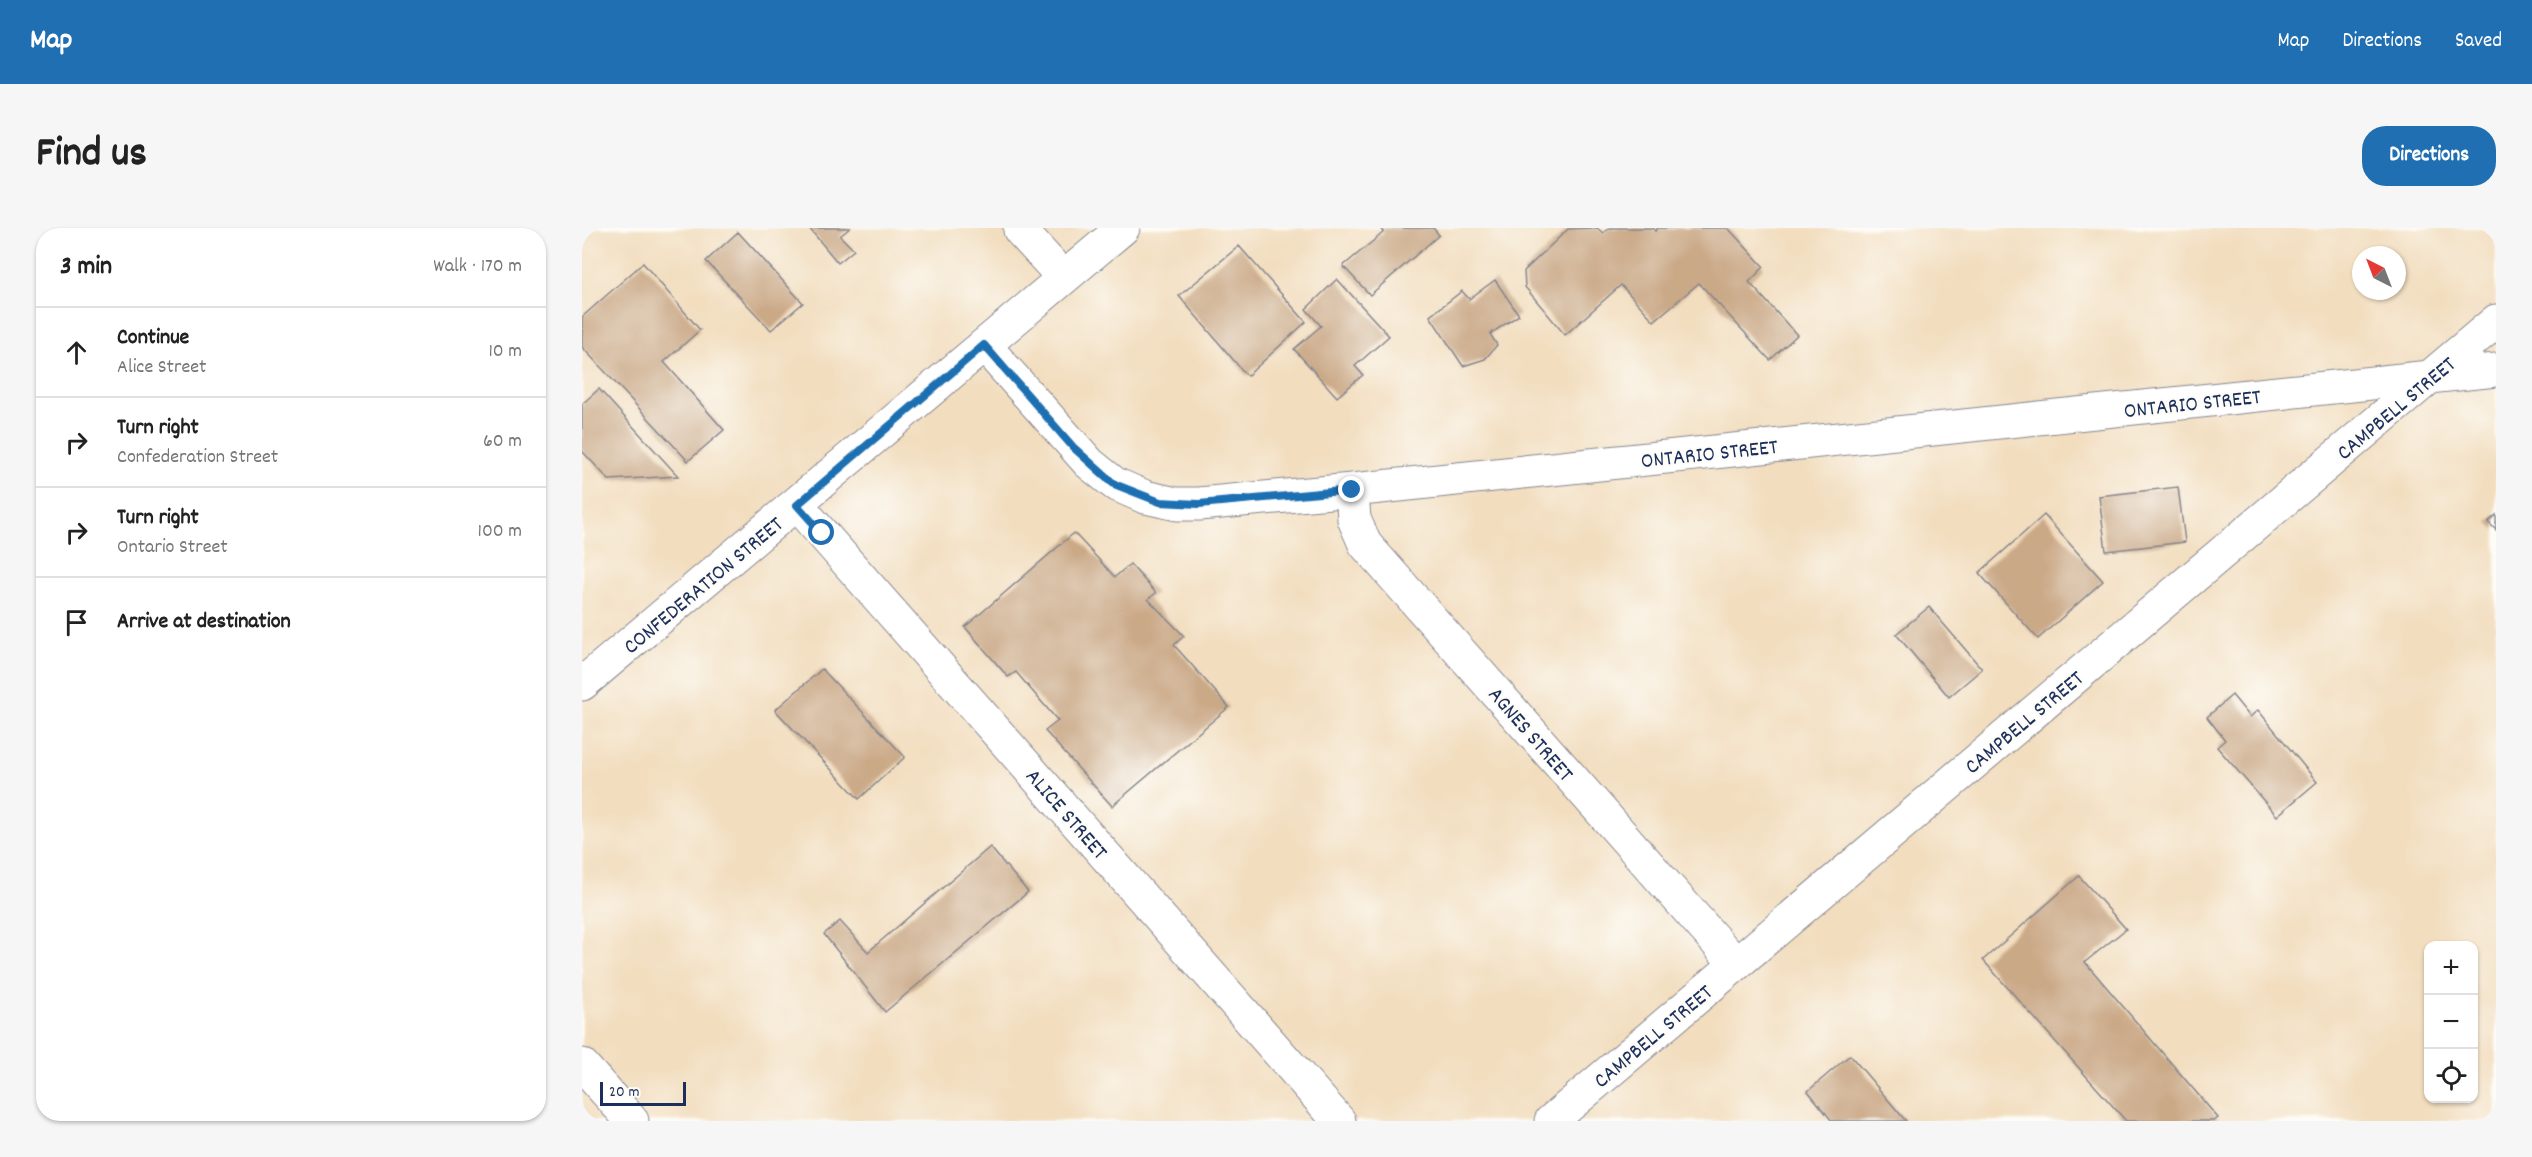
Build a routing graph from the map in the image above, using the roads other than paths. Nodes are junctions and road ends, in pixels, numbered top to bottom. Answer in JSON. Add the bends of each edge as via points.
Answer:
{"nodes":[{"id":1,"x":1020,"y":229,"type":"edge"},
{"id":2,"x":1110,"y":232,"type":"edge"},
{"id":3,"x":1063,"y":277,"type":"junction"},
{"id":4,"x":2496,"y":321,"type":"edge"},
{"id":5,"x":984,"y":345,"type":"junction"},
{"id":6,"x":2496,"y":370,"type":"edge"},
{"id":7,"x":2431,"y":377,"type":"junction"},
{"id":8,"x":1352,"y":490,"type":"junction"},
{"id":9,"x":797,"y":505,"type":"junction"},
{"id":10,"x":582,"y":684,"type":"edge"},
{"id":11,"x":1736,"y":964,"type":"junction"},
{"id":12,"x":582,"y":1065,"type":"edge"},
{"id":13,"x":632,"y":1121,"type":"edge"},
{"id":14,"x":1339,"y":1121,"type":"edge"},
{"id":15,"x":1551,"y":1121,"type":"edge"}],
"edges":[{"from":1,"to":3,"type":"street"},
{"from":2,"to":3,"type":"street","name":"CONFEDERATION STREET"},
{"from":3,"to":5,"type":"street","name":"CONFEDERATION STREET"},
{"from":4,"to":7,"type":"street","name":"CAMPBELL STREET"},
{"from":5,"to":8,"type":"street","name":"ONTARIO STREET","via":[[1089,463],[1114,484],[1145,498],[1199,504]]},
{"from":5,"to":9,"type":"street","name":"CONFEDERATION STREET"},
{"from":6,"to":7,"type":"street","name":"ONTARIO STREET"},
{"from":7,"to":8,"type":"street","name":"ONTARIO STREET"},
{"from":7,"to":11,"type":"street","name":"CAMPBELL STREET"},
{"from":8,"to":11,"type":"street","name":"AGNES STREET","via":[[1354,519],[1365,543]]},
{"from":9,"to":10,"type":"street","name":"CONFEDERATION STREET"},
{"from":9,"to":14,"type":"street","name":"ALICE STREET"},
{"from":11,"to":15,"type":"street","name":"CAMPBELL STREET"},
{"from":12,"to":13,"type":"street"}]}
